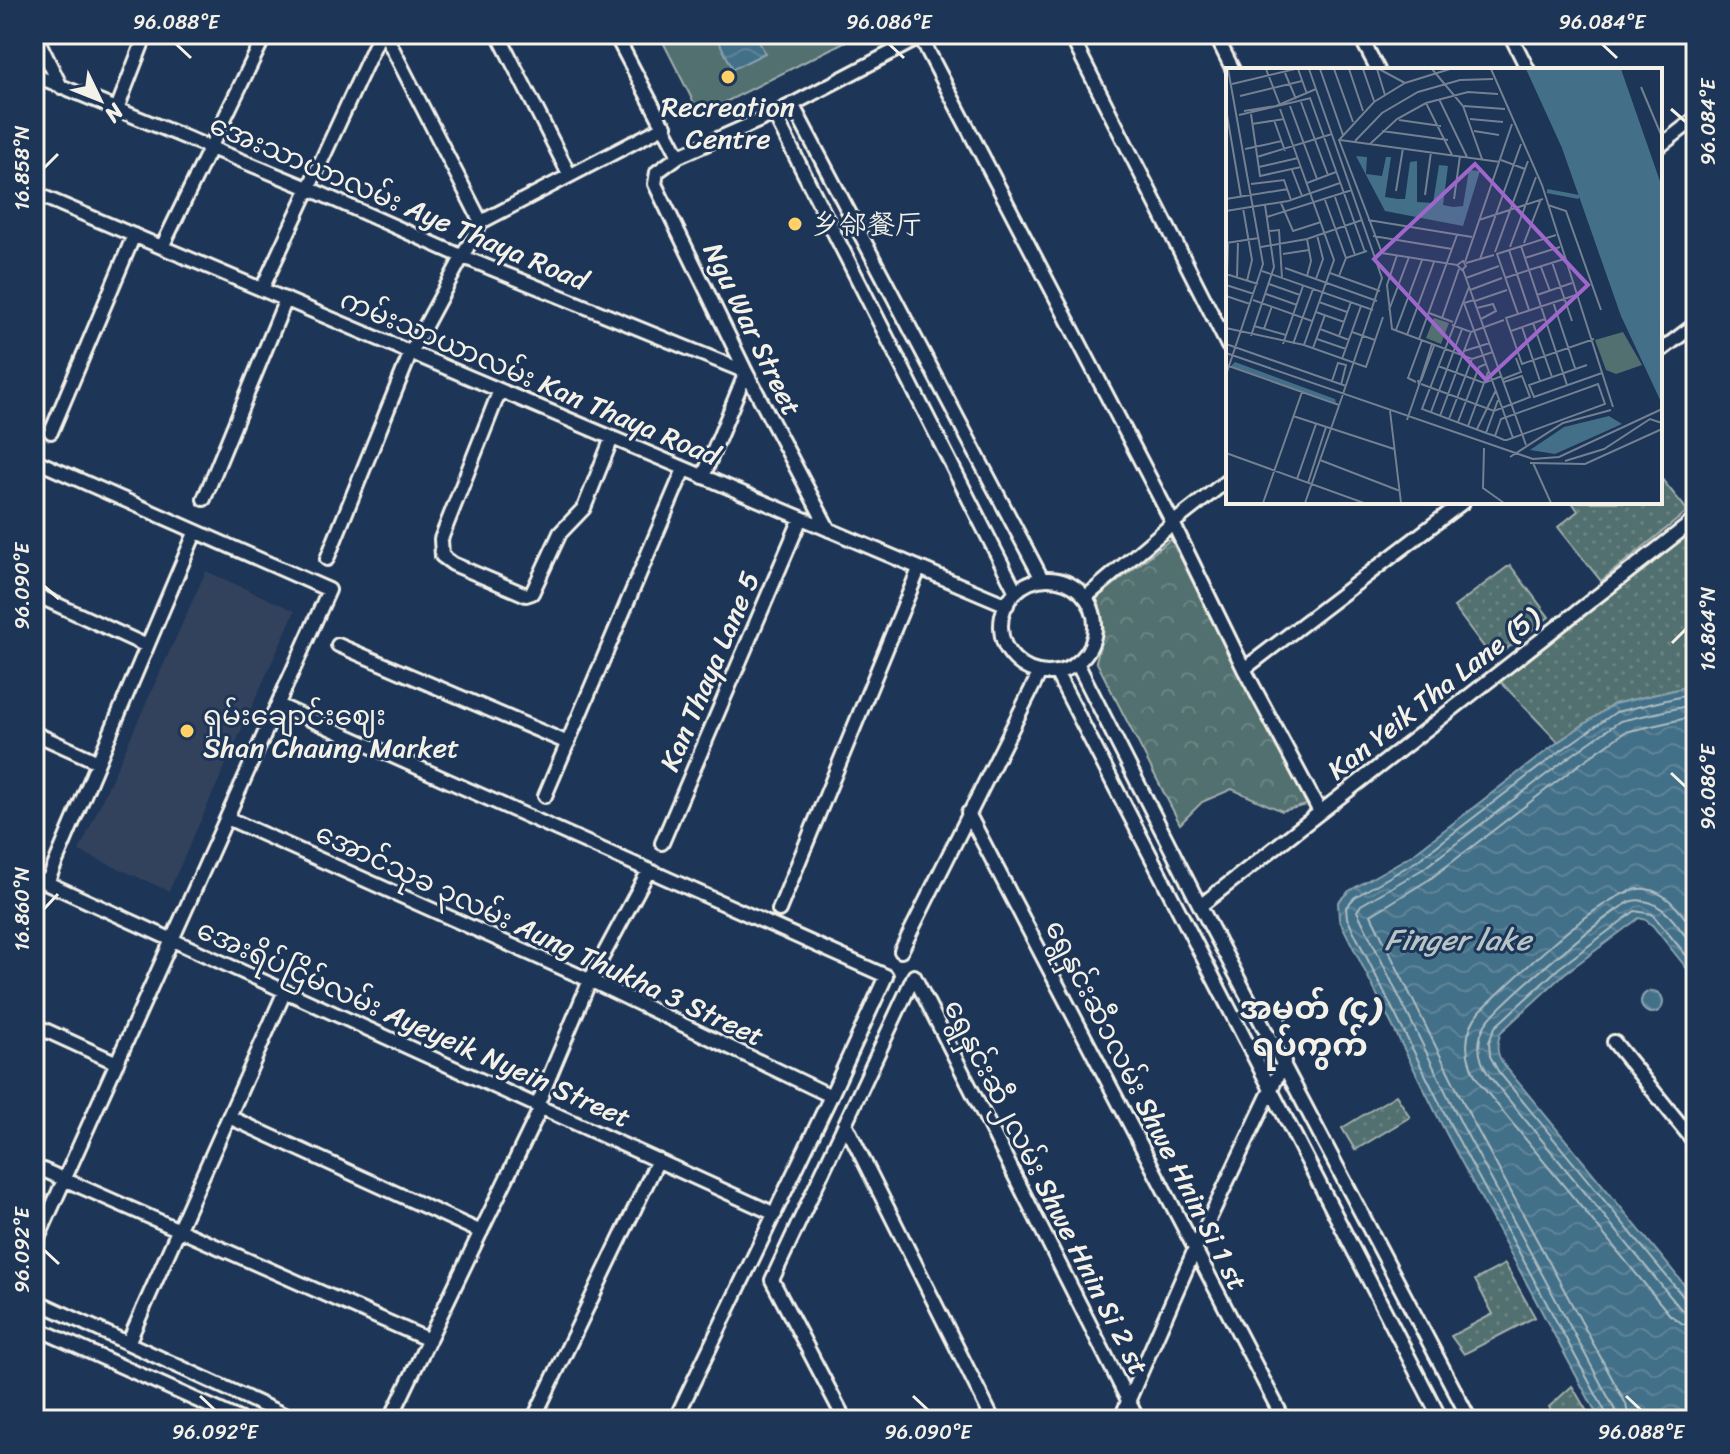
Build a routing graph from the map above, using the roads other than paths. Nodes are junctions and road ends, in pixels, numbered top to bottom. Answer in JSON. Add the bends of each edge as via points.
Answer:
{"nodes":[{"id":1,"x":35,"y":34,"type":"edge"},
{"id":2,"x":146,"y":34,"type":"edge"},
{"id":3,"x":382,"y":34,"type":"edge"},
{"id":4,"x":498,"y":34,"type":"edge"},
{"id":5,"x":615,"y":34,"type":"edge"},
{"id":6,"x":1070,"y":34,"type":"edge"},
{"id":7,"x":1215,"y":34,"type":"edge"},
{"id":8,"x":1359,"y":34,"type":"edge"},
{"id":9,"x":1510,"y":34,"type":"edge"},
{"id":10,"x":266,"y":35,"type":"edge"},
{"id":11,"x":920,"y":36,"type":"edge"},
{"id":12,"x":1232,"y":68,"type":"edge"},
{"id":13,"x":1377,"y":68,"type":"edge"},
{"id":14,"x":1527,"y":68,"type":"edge"},
{"id":15,"x":34,"y":75,"type":"edge"},
{"id":16,"x":61,"y":87,"type":"junction"},
{"id":17,"x":792,"y":104,"type":"junction"},
{"id":18,"x":117,"y":109,"type":"junction"},
{"id":19,"x":774,"y":114,"type":"junction"},
{"id":20,"x":1696,"y":118,"type":"edge"},
{"id":21,"x":665,"y":126,"type":"junction"},
{"id":22,"x":1662,"y":144,"type":"edge"},
{"id":23,"x":210,"y":149,"type":"junction"},
{"id":24,"x":679,"y":156,"type":"junction"},
{"id":25,"x":569,"y":174,"type":"junction"},
{"id":26,"x":308,"y":188,"type":"junction"},
{"id":27,"x":34,"y":193,"type":"edge"},
{"id":28,"x":481,"y":222,"type":"junction"},
{"id":29,"x":134,"y":235,"type":"junction"},
{"id":30,"x":162,"y":247,"type":"junction"},
{"id":31,"x":461,"y":256,"type":"junction"},
{"id":32,"x":262,"y":289,"type":"junction"},
{"id":33,"x":286,"y":299,"type":"junction"},
{"id":34,"x":1696,"y":324,"type":"edge"},
{"id":35,"x":1226,"y":342,"type":"edge"},
{"id":36,"x":1662,"y":350,"type":"edge"},
{"id":37,"x":411,"y":352,"type":"junction"},
{"id":38,"x":746,"y":372,"type":"junction"},
{"id":39,"x":500,"y":390,"type":"junction"},
{"id":40,"x":51,"y":432,"type":"dead end"},
{"id":41,"x":612,"y":438,"type":"junction"},
{"id":42,"x":34,"y":460,"type":"edge"},
{"id":43,"x":684,"y":469,"type":"junction"},
{"id":44,"x":703,"y":477,"type":"junction"},
{"id":45,"x":1226,"y":482,"type":"edge"},
{"id":46,"x":204,"y":499,"type":"dead end"},
{"id":47,"x":1460,"y":504,"type":"edge"},
{"id":48,"x":801,"y":518,"type":"junction"},
{"id":49,"x":1696,"y":519,"type":"edge"},
{"id":50,"x":1173,"y":523,"type":"junction"},
{"id":51,"x":829,"y":530,"type":"junction"},
{"id":52,"x":195,"y":533,"type":"junction"},
{"id":53,"x":327,"y":559,"type":"dead end"},
{"id":54,"x":919,"y":569,"type":"junction"},
{"id":55,"x":1042,"y":579,"type":"junction"},
{"id":56,"x":1016,"y":592,"type":"junction"},
{"id":57,"x":34,"y":594,"type":"edge"},
{"id":58,"x":1086,"y":597,"type":"junction"},
{"id":59,"x":1007,"y":605,"type":"junction"},
{"id":60,"x":338,"y":645,"type":"dead end"},
{"id":61,"x":147,"y":646,"type":"junction"},
{"id":62,"x":1077,"y":663,"type":"junction"},
{"id":63,"x":1244,"y":669,"type":"junction"},
{"id":64,"x":1040,"y":672,"type":"junction"},
{"id":65,"x":1056,"y":672,"type":"junction"},
{"id":66,"x":278,"y":705,"type":"junction"},
{"id":67,"x":34,"y":733,"type":"edge"},
{"id":68,"x":568,"y":743,"type":"junction"},
{"id":69,"x":98,"y":762,"type":"junction"},
{"id":70,"x":545,"y":796,"type":"dead end"},
{"id":71,"x":1320,"y":812,"type":"junction"},
{"id":72,"x":968,"y":813,"type":"junction"},
{"id":73,"x":227,"y":818,"type":"junction"},
{"id":74,"x":662,"y":843,"type":"dead end"},
{"id":75,"x":649,"y":870,"type":"junction"},
{"id":76,"x":34,"y":877,"type":"edge"},
{"id":77,"x":47,"y":883,"type":"junction"},
{"id":78,"x":1200,"y":906,"type":"junction"},
{"id":79,"x":779,"y":910,"type":"dead end"},
{"id":80,"x":172,"y":939,"type":"junction"},
{"id":81,"x":901,"y":951,"type":"dead end"},
{"id":82,"x":590,"y":980,"type":"junction"},
{"id":83,"x":285,"y":991,"type":"junction"},
{"id":84,"x":34,"y":1025,"type":"edge"},
{"id":85,"x":1614,"y":1042,"type":"dead end"},
{"id":86,"x":1284,"y":1062,"type":"junction"},
{"id":87,"x":117,"y":1063,"type":"junction"},
{"id":88,"x":1271,"y":1089,"type":"junction"},
{"id":89,"x":831,"y":1096,"type":"junction"},
{"id":90,"x":539,"y":1106,"type":"junction"},
{"id":91,"x":229,"y":1117,"type":"junction"},
{"id":92,"x":845,"y":1123,"type":"junction"},
{"id":93,"x":1696,"y":1144,"type":"edge"},
{"id":94,"x":658,"y":1160,"type":"junction"},
{"id":95,"x":34,"y":1166,"type":"edge"},
{"id":96,"x":64,"y":1180,"type":"junction"},
{"id":97,"x":775,"y":1214,"type":"junction"},
{"id":98,"x":179,"y":1230,"type":"junction"},
{"id":99,"x":481,"y":1232,"type":"junction"},
{"id":100,"x":34,"y":1247,"type":"edge"},
{"id":101,"x":1195,"y":1249,"type":"junction"},
{"id":102,"x":34,"y":1300,"type":"edge"},
{"id":103,"x":34,"y":1327,"type":"edge"},
{"id":104,"x":429,"y":1340,"type":"junction"},
{"id":105,"x":128,"y":1343,"type":"junction"},
{"id":106,"x":1128,"y":1402,"type":"junction"},
{"id":107,"x":241,"y":1420,"type":"edge"},
{"id":108,"x":295,"y":1420,"type":"edge"},
{"id":109,"x":390,"y":1420,"type":"edge"},
{"id":110,"x":533,"y":1420,"type":"edge"},
{"id":111,"x":675,"y":1420,"type":"edge"},
{"id":112,"x":845,"y":1420,"type":"edge"},
{"id":113,"x":993,"y":1420,"type":"edge"},
{"id":114,"x":1120,"y":1420,"type":"edge"},
{"id":115,"x":1138,"y":1420,"type":"edge"},
{"id":116,"x":1284,"y":1420,"type":"edge"},
{"id":117,"x":1441,"y":1420,"type":"edge"},
{"id":118,"x":1470,"y":1420,"type":"edge"}],
"edges":[{"from":1,"to":16,"type":"street"},
{"from":2,"to":18,"type":"street"},
{"from":3,"to":26,"type":"street"},
{"from":3,"to":28,"type":"street"},
{"from":4,"to":25,"type":"street"},
{"from":5,"to":21,"type":"street"},
{"from":6,"to":35,"type":"street"},
{"from":7,"to":12,"type":"street"},
{"from":8,"to":13,"type":"street"},
{"from":9,"to":14,"type":"street"},
{"from":10,"to":23,"type":"street"},
{"from":11,"to":17,"type":"street"},
{"from":11,"to":50,"type":"street"},
{"from":15,"to":16,"type":"street","name":"အေးသာယာလမ်း Aye Thaya Road"},
{"from":16,"to":18,"type":"street","name":"အေးသာယာလမ်း Aye Thaya Road"},
{"from":17,"to":19,"type":"street"},
{"from":17,"to":55,"type":"street"},
{"from":18,"to":23,"type":"street","name":"အေးသာယာလမ်း Aye Thaya Road"},
{"from":19,"to":24,"type":"street"},
{"from":19,"to":56,"type":"street"},
{"from":20,"to":22,"type":"street"},
{"from":21,"to":24,"type":"street"},
{"from":21,"to":25,"type":"street"},
{"from":23,"to":26,"type":"street","name":"အေးသာယာလမ်း Aye Thaya Road"},
{"from":23,"to":30,"type":"street"},
{"from":24,"to":38,"type":"street","name":"Ngu War Street","via":[[657,172],[655,184]]},
{"from":25,"to":28,"type":"street"},
{"from":26,"to":31,"type":"street","name":"အေးသာယာလမ်း Aye Thaya Road"},
{"from":26,"to":32,"type":"street"},
{"from":27,"to":29,"type":"street","name":"ကမ်းသာယာလမ်း Kan Thaya Road"},
{"from":28,"to":31,"type":"street"},
{"from":29,"to":30,"type":"street","name":"ကမ်းသာယာလမ်း Kan Thaya Road"},
{"from":29,"to":40,"type":"street"},
{"from":30,"to":32,"type":"street","name":"ကမ်းသာယာလမ်း Kan Thaya Road"},
{"from":31,"to":37,"type":"street"},
{"from":31,"to":38,"type":"street","name":"အေးသာယာလမ်း Aye Thaya Road"},
{"from":32,"to":33,"type":"street","name":"ကမ်းသာယာလမ်း Kan Thaya Road"},
{"from":33,"to":37,"type":"street","name":"ကမ်းသာယာလမ်း Kan Thaya Road"},
{"from":33,"to":46,"type":"street"},
{"from":34,"to":36,"type":"street"},
{"from":37,"to":39,"type":"street","name":"ကမ်းသာယာလမ်း Kan Thaya Road"},
{"from":37,"to":53,"type":"street"},
{"from":38,"to":44,"type":"street"},
{"from":38,"to":51,"type":"street","name":"Ngu War Street"},
{"from":39,"to":41,"type":"street","name":"ကမ်းသာယာလမ်း Kan Thaya Road"},
{"from":39,"to":41,"type":"street","via":[[441,539],[447,561],[479,576],[532,593],[560,533],[584,508]]},
{"from":41,"to":43,"type":"street","name":"ကမ်းသာယာလမ်း Kan Thaya Road"},
{"from":42,"to":52,"type":"street"},
{"from":43,"to":44,"type":"street","name":"ကမ်းသာယာလမ်း Kan Thaya Road"},
{"from":43,"to":68,"type":"street"},
{"from":44,"to":48,"type":"street","name":"ကမ်းသာယာလမ်း Kan Thaya Road"},
{"from":45,"to":50,"type":"street"},
{"from":47,"to":63,"type":"street"},
{"from":48,"to":51,"type":"street","name":"ကမ်းသာယာလမ်း Kan Thaya Road"},
{"from":48,"to":74,"type":"street","name":"Kan Thaya Lane 5"},
{"from":49,"to":71,"type":"street","name":"Kan Yeik Tha Lane (5)"},
{"from":50,"to":58,"type":"street"},
{"from":50,"to":63,"type":"street"},
{"from":51,"to":54,"type":"street","name":"ကမ်းသာယာလမ်း Kan Thaya Road"},
{"from":52,"to":61,"type":"street"},
{"from":52,"to":66,"type":"street","via":[[329,590]]},
{"from":54,"to":59,"type":"street","name":"ကမ်းသာယာလမ်း Kan Thaya Road"},
{"from":54,"to":79,"type":"street"},
{"from":55,"to":56,"type":"street"},
{"from":55,"to":58,"type":"street","via":[[1059,579]]},
{"from":56,"to":59,"type":"street"},
{"from":57,"to":61,"type":"street"},
{"from":58,"to":62,"type":"street","via":[[1095,619],[1094,635]]},
{"from":59,"to":64,"type":"street","via":[[1001,625],[1004,641],[1012,656]]},
{"from":60,"to":68,"type":"street"},
{"from":61,"to":69,"type":"street"},
{"from":62,"to":65,"type":"street"},
{"from":62,"to":78,"type":"street"},
{"from":63,"to":71,"type":"street"},
{"from":64,"to":65,"type":"street"},
{"from":64,"to":72,"type":"street"},
{"from":65,"to":88,"type":"street"},
{"from":66,"to":73,"type":"street"},
{"from":66,"to":75,"type":"street"},
{"from":67,"to":69,"type":"street"},
{"from":68,"to":70,"type":"street"},
{"from":69,"to":77,"type":"street"},
{"from":71,"to":78,"type":"street","name":"Kan Yeik Tha Lane (5)"},
{"from":72,"to":81,"type":"street"},
{"from":72,"to":101,"type":"street","name":"ရွေနှင်းဆီ၁လမ်း Shwe Hnin Si 1 st"},
{"from":73,"to":80,"type":"street"},
{"from":73,"to":82,"type":"street","name":"အောင်သုခ ၃လမ်း Aung Thukha 3 Street"},
{"from":75,"to":82,"type":"street"},
{"from":75,"to":89,"type":"street","via":[[886,976]]},
{"from":76,"to":77,"type":"street","name":"အေးရိပ်ငြိမ်လမ်း Ayeyeik Nyein Street"},
{"from":77,"to":80,"type":"street","name":"အေးရိပ်ငြိမ်လမ်း Ayeyeik Nyein Street"},
{"from":78,"to":86,"type":"street"},
{"from":80,"to":83,"type":"street","name":"အေးရိပ်ငြိမ်လမ်း Ayeyeik Nyein Street"},
{"from":80,"to":87,"type":"street"},
{"from":82,"to":89,"type":"street","name":"အောင်သုခ ၃လမ်း Aung Thukha 3 Street"},
{"from":82,"to":90,"type":"street"},
{"from":83,"to":90,"type":"street","name":"အေးရိပ်ငြိမ်လမ်း Ayeyeik Nyein Street"},
{"from":83,"to":91,"type":"street"},
{"from":84,"to":87,"type":"street"},
{"from":85,"to":93,"type":"street"},
{"from":86,"to":88,"type":"street"},
{"from":86,"to":118,"type":"street"},
{"from":87,"to":96,"type":"street"},
{"from":88,"to":101,"type":"street"},
{"from":88,"to":117,"type":"street"},
{"from":89,"to":97,"type":"street"},
{"from":90,"to":94,"type":"street","name":"အေးရိပ်ငြိမ်လမ်း Ayeyeik Nyein Street"},
{"from":90,"to":99,"type":"street"},
{"from":91,"to":98,"type":"street"},
{"from":91,"to":99,"type":"street"},
{"from":92,"to":106,"type":"street","name":"ရွေနှင်းဆီ၂လမ်း Shwe Hnin Si 2 st","via":[[914,976]]},
{"from":92,"to":112,"type":"street","via":[[772,1280]]},
{"from":92,"to":113,"type":"street"},
{"from":94,"to":97,"type":"street","name":"အေးရိပ်ငြိမ်လမ်း Ayeyeik Nyein Street"},
{"from":94,"to":110,"type":"street"},
{"from":95,"to":96,"type":"street"},
{"from":96,"to":98,"type":"street"},
{"from":96,"to":100,"type":"street"},
{"from":97,"to":111,"type":"street"},
{"from":98,"to":104,"type":"street"},
{"from":98,"to":105,"type":"street"},
{"from":99,"to":104,"type":"street"},
{"from":101,"to":106,"type":"street"},
{"from":101,"to":116,"type":"street","name":"ရွေနှင်းဆီ၁လမ်း Shwe Hnin Si 1 st"},
{"from":102,"to":105,"type":"street"},
{"from":103,"to":107,"type":"street"},
{"from":104,"to":109,"type":"street"},
{"from":105,"to":108,"type":"street"},
{"from":106,"to":114,"type":"street"},
{"from":106,"to":115,"type":"street","name":"ရွေနှင်းဆီ၂လမ်း Shwe Hnin Si 2 st"}]}
